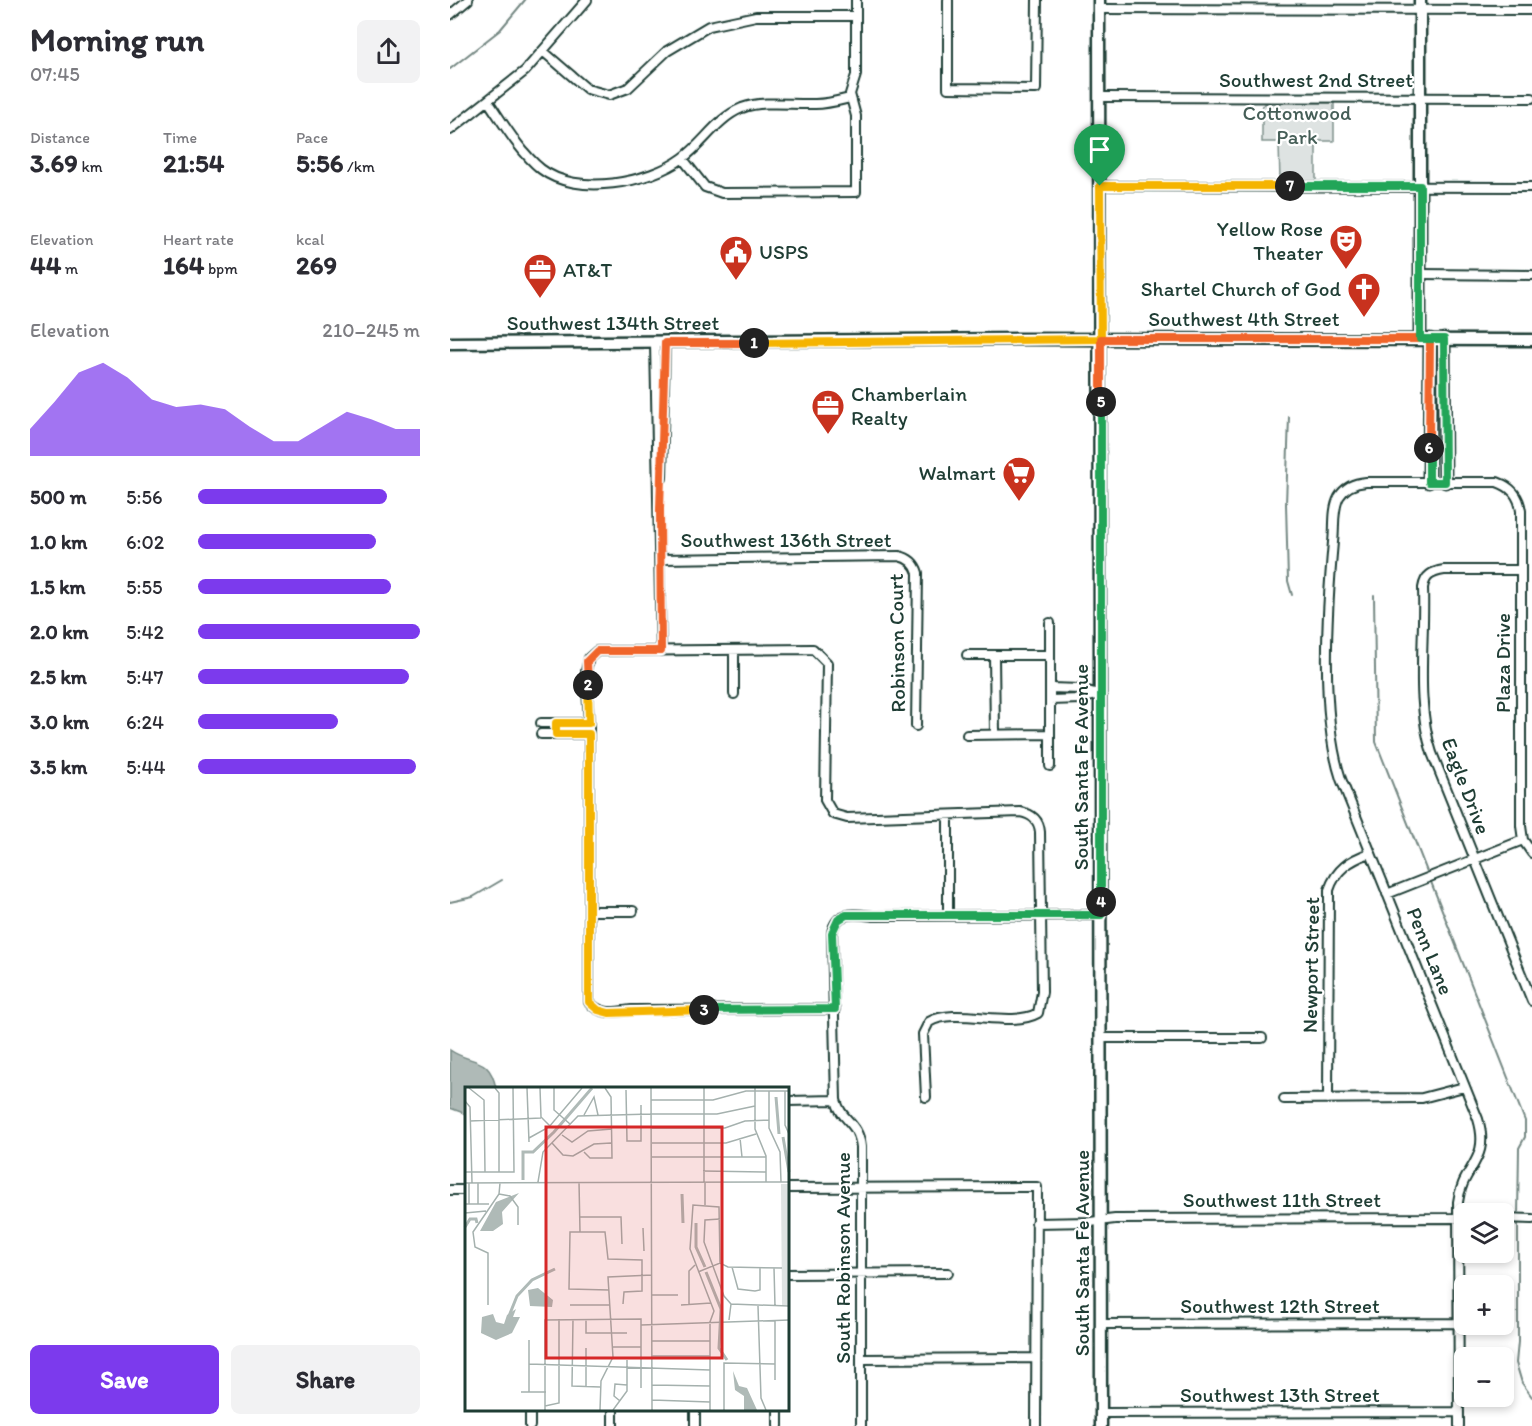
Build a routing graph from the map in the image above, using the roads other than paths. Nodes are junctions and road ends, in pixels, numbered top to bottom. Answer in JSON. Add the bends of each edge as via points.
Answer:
{"nodes":[{"id":1,"x":468,"y":0,"type":"edge"},
{"id":2,"x":587,"y":0,"type":"edge"},
{"id":3,"x":856,"y":0,"type":"edge"},
{"id":4,"x":948,"y":0,"type":"edge"},
{"id":5,"x":1037,"y":0,"type":"edge"},
{"id":6,"x":1099,"y":5,"type":"edge"},
{"id":7,"x":1420,"y":5,"type":"edge"},
{"id":8,"x":1532,"y":10,"type":"edge"},
{"id":9,"x":450,"y":15,"type":"edge"},
{"id":10,"x":855,"y":16,"type":"junction"},
{"id":11,"x":544,"y":52,"type":"junction"},
{"id":12,"x":1100,"y":97,"type":"junction"},
{"id":13,"x":850,"y":98,"type":"junction"},
{"id":14,"x":1420,"y":98,"type":"junction"},
{"id":15,"x":1532,"y":98,"type":"edge"},
{"id":16,"x":488,"y":101,"type":"junction"},
{"id":17,"x":450,"y":130,"type":"edge"},
{"id":18,"x":683,"y":159,"type":"junction"},
{"id":19,"x":1100,"y":186,"type":"junction"},
{"id":20,"x":1420,"y":186,"type":"junction"},
{"id":21,"x":1532,"y":187,"type":"edge"},
{"id":22,"x":1419,"y":274,"type":"junction"},
{"id":23,"x":1532,"y":275,"type":"edge"},
{"id":24,"x":1101,"y":339,"type":"junction"},
{"id":25,"x":1425,"y":339,"type":"junction"},
{"id":26,"x":1444,"y":339,"type":"junction"},
{"id":27,"x":1532,"y":340,"type":"edge"},
{"id":28,"x":450,"y":343,"type":"edge"},
{"id":29,"x":660,"y":343,"type":"junction"},
{"id":30,"x":1429,"y":482,"type":"junction"},
{"id":31,"x":1445,"y":482,"type":"junction"},
{"id":32,"x":660,"y":559,"type":"junction"},
{"id":33,"x":912,"y":561,"type":"joint"},
{"id":34,"x":1521,"y":570,"type":"junction"},
{"id":35,"x":1050,"y":623,"type":"dead end"},
{"id":36,"x":734,"y":650,"type":"junction"},
{"id":37,"x":661,"y":651,"type":"junction"},
{"id":38,"x":967,"y":655,"type":"dead end"},
{"id":39,"x":994,"y":655,"type":"junction"},
{"id":40,"x":1050,"y":655,"type":"junction"},
{"id":41,"x":1050,"y":688,"type":"junction"},
{"id":42,"x":734,"y":694,"type":"dead end"},
{"id":43,"x":1099,"y":694,"type":"junction"},
{"id":44,"x":1050,"y":700,"type":"junction"},
{"id":45,"x":541,"y":723,"type":"dead end"},
{"id":46,"x":556,"y":723,"type":"junction"},
{"id":47,"x":589,"y":723,"type":"junction"},
{"id":48,"x":916,"y":726,"type":"dead end"},
{"id":49,"x":541,"y":734,"type":"dead end"},
{"id":50,"x":556,"y":734,"type":"junction"},
{"id":51,"x":589,"y":734,"type":"junction"},
{"id":52,"x":1050,"y":734,"type":"junction"},
{"id":53,"x":967,"y":735,"type":"dead end"},
{"id":54,"x":996,"y":735,"type":"junction"},
{"id":55,"x":1050,"y":766,"type":"dead end"},
{"id":56,"x":948,"y":815,"type":"junction"},
{"id":57,"x":1523,"y":840,"type":"junction"},
{"id":58,"x":1370,"y":852,"type":"junction"},
{"id":59,"x":1532,"y":852,"type":"edge"},
{"id":60,"x":1475,"y":859,"type":"junction"},
{"id":61,"x":1387,"y":894,"type":"junction"},
{"id":62,"x":589,"y":911,"type":"junction"},
{"id":63,"x":633,"y":911,"type":"dead end"},
{"id":64,"x":948,"y":915,"type":"junction"},
{"id":65,"x":1040,"y":915,"type":"junction"},
{"id":66,"x":1101,"y":915,"type":"junction"},
{"id":67,"x":1532,"y":1001,"type":"edge"},
{"id":68,"x":835,"y":1009,"type":"junction"},
{"id":69,"x":1101,"y":1038,"type":"junction"},
{"id":70,"x":1262,"y":1038,"type":"dead end"},
{"id":71,"x":1464,"y":1088,"type":"junction"},
{"id":72,"x":926,"y":1096,"type":"dead end"},
{"id":73,"x":1284,"y":1098,"type":"dead end"},
{"id":74,"x":1328,"y":1098,"type":"junction"},
{"id":75,"x":836,"y":1100,"type":"junction"},
{"id":76,"x":789,"y":1101,"type":"edge"},
{"id":77,"x":789,"y":1188,"type":"edge"},
{"id":78,"x":861,"y":1188,"type":"junction"},
{"id":79,"x":1460,"y":1203,"type":"edge"},
{"id":80,"x":1454,"y":1218,"type":"edge"},
{"id":81,"x":1514,"y":1218,"type":"edge"},
{"id":82,"x":1532,"y":1219,"type":"edge"},
{"id":83,"x":1101,"y":1220,"type":"junction"},
{"id":84,"x":1036,"y":1222,"type":"junction"},
{"id":85,"x":861,"y":1273,"type":"junction"},
{"id":86,"x":948,"y":1273,"type":"dead end"},
{"id":87,"x":789,"y":1274,"type":"edge"},
{"id":88,"x":1454,"y":1323,"type":"edge"},
{"id":89,"x":1101,"y":1324,"type":"junction"},
{"id":90,"x":1459,"y":1335,"type":"edge"},
{"id":91,"x":1035,"y":1358,"type":"junction"},
{"id":92,"x":861,"y":1359,"type":"junction"},
{"id":93,"x":1459,"y":1412,"type":"junction"},
{"id":94,"x":1101,"y":1413,"type":"junction"},
{"id":95,"x":861,"y":1426,"type":"edge"},
{"id":96,"x":1036,"y":1426,"type":"edge"},
{"id":97,"x":1101,"y":1426,"type":"edge"},
{"id":98,"x":1459,"y":1426,"type":"edge"}],
"edges":[{"from":1,"to":9,"type":"street"},
{"from":2,"to":11,"type":"street"},
{"from":3,"to":10,"type":"street"},
{"from":4,"to":5,"type":"street","via":[[948,88],[1036,89]]},
{"from":6,"to":7,"type":"street"},
{"from":6,"to":12,"type":"main road","name":"South Santa Fe Avenue"},
{"from":7,"to":8,"type":"street"},
{"from":7,"to":14,"type":"main road"},
{"from":10,"to":11,"type":"street","via":[[747,17],[709,26],[673,46],[628,88],[609,95],[587,89]]},
{"from":10,"to":13,"type":"street","via":[[856,75]]},
{"from":11,"to":16,"type":"street"},
{"from":12,"to":14,"type":"street","name":"Southwest 2nd Street"},
{"from":12,"to":19,"type":"main road","name":"South Santa Fe Avenue"},
{"from":13,"to":18,"type":"street","via":[[830,103],[743,108],[725,118]]},
{"from":13,"to":18,"type":"street","via":[[857,126],[856,192],[722,193],[705,187]]},
{"from":14,"to":15,"type":"street","name":"Southwest 2nd Street"},
{"from":14,"to":20,"type":"main road"},
{"from":16,"to":17,"type":"street"},
{"from":16,"to":18,"type":"street","via":[[537,165],[564,181],[626,182],[662,172]]},
{"from":19,"to":20,"type":"street"},
{"from":19,"to":24,"type":"main road","name":"South Santa Fe Avenue"},
{"from":20,"to":21,"type":"street"},
{"from":20,"to":22,"type":"main road"},
{"from":22,"to":23,"type":"street"},
{"from":22,"to":25,"type":"main road"},
{"from":24,"to":25,"type":"main road","name":"Southwest 4th Street"},
{"from":24,"to":29,"type":"main road","name":"Southwest 134th Street"},
{"from":24,"to":43,"type":"main road","name":"South Santa Fe Avenue"},
{"from":25,"to":26,"type":"main road","name":"Southwest 4th Street"},
{"from":25,"to":30,"type":"main road"},
{"from":26,"to":27,"type":"main road","name":"Southwest 4th Street"},
{"from":26,"to":31,"type":"main road"},
{"from":28,"to":29,"type":"main road","name":"Southwest 134th Street"},
{"from":29,"to":32,"type":"street"},
{"from":30,"to":31,"type":"street"},
{"from":30,"to":58,"type":"street","name":"Penn Lane","via":[[1366,482],[1345,490],[1335,508],[1329,580],[1330,728],[1338,770]]},
{"from":31,"to":34,"type":"street","name":"Plaza Drive","via":[[1497,482],[1511,489],[1520,504]]},
{"from":32,"to":33,"type":"street","name":"Southwest 136th Street","via":[[899,556]]},
{"from":32,"to":37,"type":"street"},
{"from":33,"to":48,"type":"street","name":"Robinson Court","via":[[918,573]]},
{"from":34,"to":57,"type":"street","name":"Plaza Drive"},
{"from":34,"to":60,"type":"street","name":"Eagle Drive","via":[[1444,570],[1429,574],[1423,588],[1426,730]]},
{"from":35,"to":40,"type":"street"},
{"from":36,"to":37,"type":"street"},
{"from":36,"to":42,"type":"street"},
{"from":36,"to":56,"type":"street","via":[[806,648],[821,655],[827,670],[825,800],[833,814],[847,818]]},
{"from":37,"to":47,"type":"street","via":[[601,650],[591,655],[586,671]]},
{"from":38,"to":39,"type":"street"},
{"from":39,"to":40,"type":"street"},
{"from":39,"to":54,"type":"street"},
{"from":40,"to":41,"type":"street"},
{"from":41,"to":43,"type":"street"},
{"from":41,"to":44,"type":"street"},
{"from":43,"to":44,"type":"street"},
{"from":43,"to":66,"type":"main road","name":"South Santa Fe Avenue"},
{"from":44,"to":52,"type":"street"},
{"from":45,"to":46,"type":"street"},
{"from":46,"to":47,"type":"street"},
{"from":46,"to":50,"type":"street"},
{"from":47,"to":51,"type":"street"},
{"from":49,"to":50,"type":"street"},
{"from":50,"to":51,"type":"street"},
{"from":51,"to":62,"type":"street"},
{"from":52,"to":54,"type":"street"},
{"from":52,"to":55,"type":"street"},
{"from":53,"to":54,"type":"street"},
{"from":56,"to":64,"type":"street"},
{"from":56,"to":65,"type":"street","via":[[1020,812],[1035,818],[1040,832]]},
{"from":57,"to":59,"type":"street"},
{"from":57,"to":60,"type":"street"},
{"from":58,"to":61,"type":"street","name":"Penn Lane"},
{"from":58,"to":74,"type":"street","name":"Newport Street","via":[[1340,870],[1329,890]]},
{"from":60,"to":61,"type":"street"},
{"from":60,"to":67,"type":"street","name":"Eagle Drive"},
{"from":61,"to":71,"type":"street","name":"Penn Lane"},
{"from":62,"to":63,"type":"street"},
{"from":62,"to":68,"type":"street","via":[[587,992],[594,1008],[609,1013]]},
{"from":64,"to":65,"type":"street"},
{"from":64,"to":68,"type":"street","via":[[852,914],[838,920],[832,933]]},
{"from":65,"to":66,"type":"street"},
{"from":65,"to":72,"type":"street","via":[[1042,992],[1038,1013],[1023,1018],[942,1017],[929,1022],[923,1034]]},
{"from":66,"to":69,"type":"main road","name":"South Santa Fe Avenue"},
{"from":68,"to":75,"type":"street"},
{"from":69,"to":70,"type":"street"},
{"from":69,"to":83,"type":"main road","name":"South Santa Fe Avenue"},
{"from":71,"to":74,"type":"street","via":[[1422,1098]]},
{"from":71,"to":79,"type":"street","name":"Penn Lane","via":[[1480,1126],[1481,1148],[1478,1161],[1459,1193]]},
{"from":73,"to":74,"type":"street"},
{"from":75,"to":76,"type":"street"},
{"from":75,"to":78,"type":"street","name":"South Robinson Avenue","via":[[858,1132]]},
{"from":77,"to":78,"type":"street"},
{"from":78,"to":84,"type":"street","via":[[1037,1187]]},
{"from":78,"to":85,"type":"street","name":"South Robinson Avenue"},
{"from":80,"to":83,"type":"street","name":"Southwest 11th Street"},
{"from":81,"to":82,"type":"street"},
{"from":83,"to":84,"type":"street","name":"Southwest 11th Street"},
{"from":83,"to":89,"type":"main road","name":"South Santa Fe Avenue"},
{"from":84,"to":91,"type":"street"},
{"from":85,"to":86,"type":"street"},
{"from":85,"to":87,"type":"street"},
{"from":85,"to":92,"type":"street","name":"South Robinson Avenue"},
{"from":88,"to":89,"type":"street","name":"Southwest 12th Street"},
{"from":89,"to":94,"type":"main road","name":"South Santa Fe Avenue"},
{"from":90,"to":93,"type":"street","name":"Penn Lane"},
{"from":91,"to":92,"type":"street"},
{"from":91,"to":96,"type":"street"},
{"from":92,"to":95,"type":"street","name":"South Robinson Avenue"},
{"from":93,"to":94,"type":"street","name":"Southwest 13th Street"},
{"from":93,"to":98,"type":"street","name":"Penn Lane"},
{"from":94,"to":97,"type":"main road","name":"South Santa Fe Avenue"}]}
